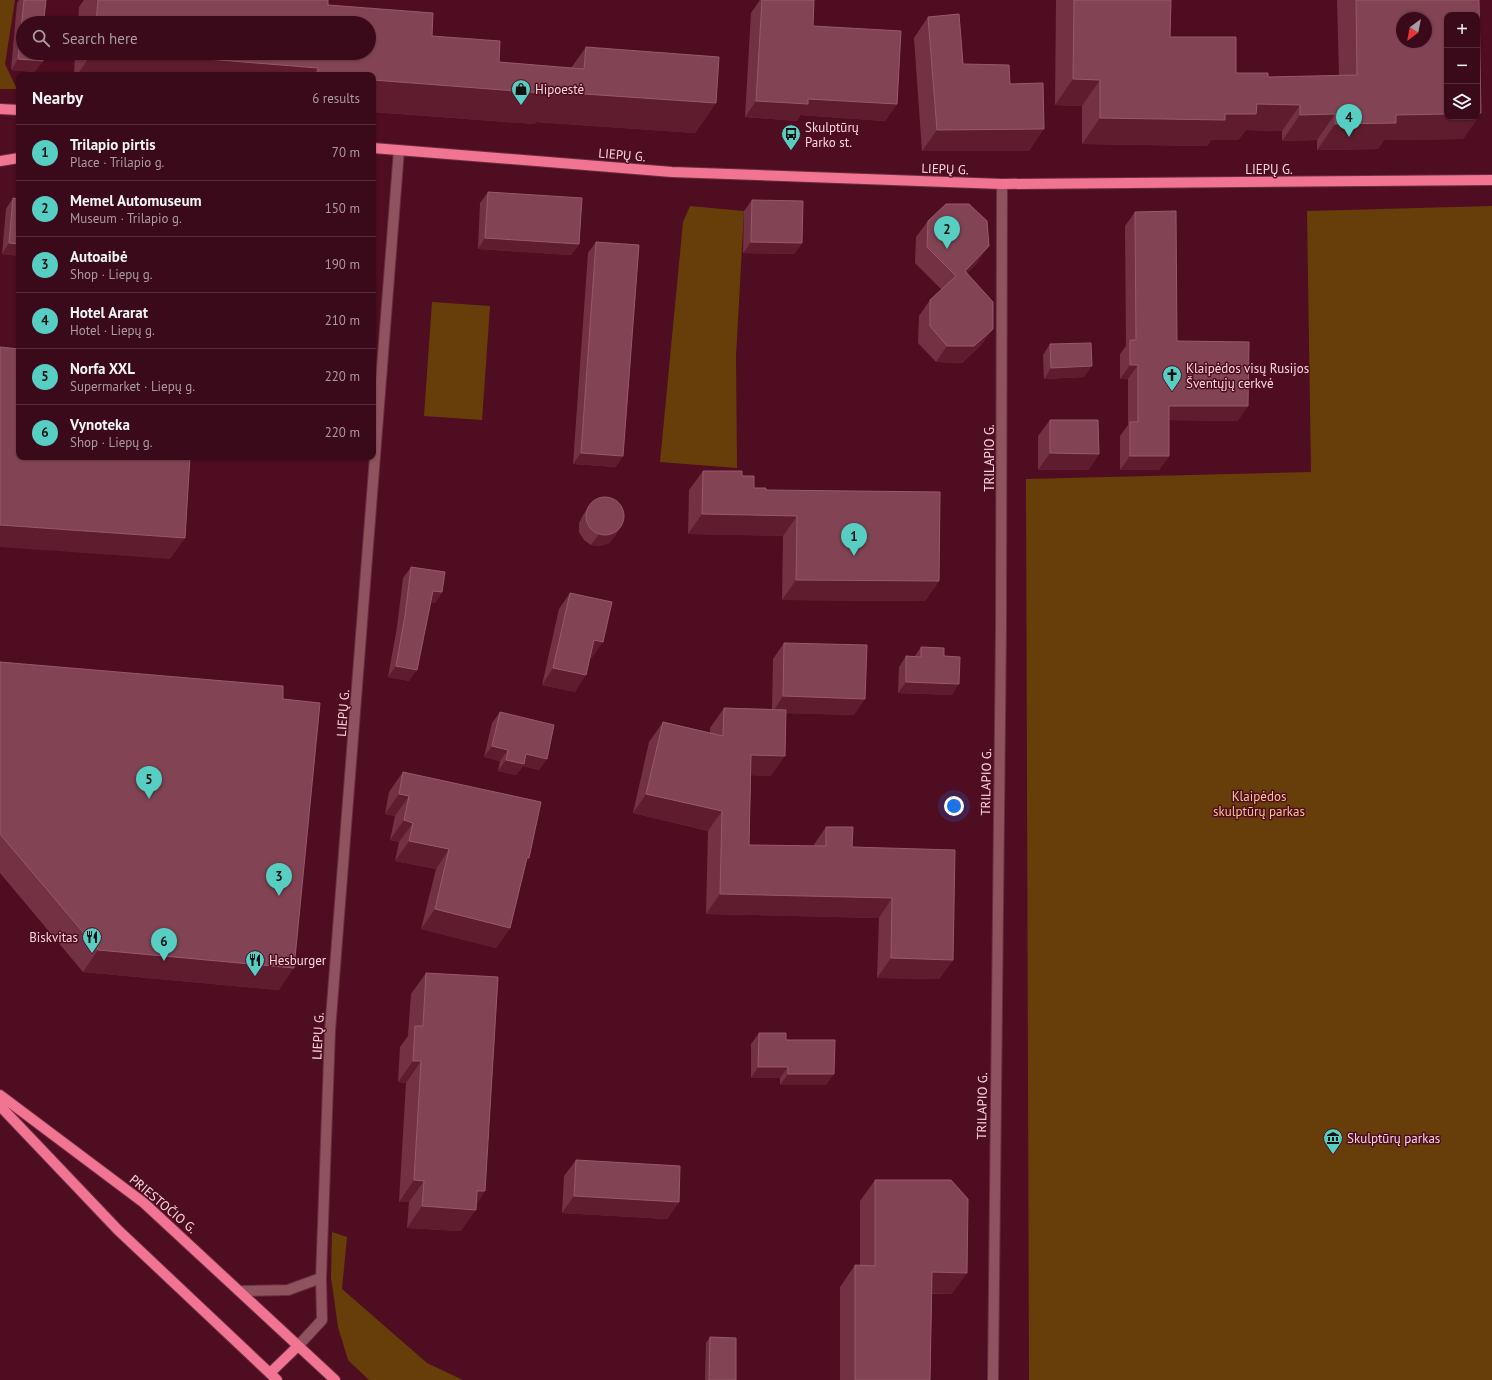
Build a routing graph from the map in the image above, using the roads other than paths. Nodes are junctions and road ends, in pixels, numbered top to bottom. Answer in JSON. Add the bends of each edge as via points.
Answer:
{"nodes":[{"id":1,"x":0,"y":109,"type":"edge"},
{"id":2,"x":16,"y":110,"type":"edge"},
{"id":3,"x":376,"y":148,"type":"edge"},
{"id":4,"x":399,"y":150,"type":"junction"},
{"id":5,"x":16,"y":158,"type":"edge"},
{"id":6,"x":0,"y":161,"type":"edge"},
{"id":7,"x":1492,"y":180,"type":"edge"},
{"id":8,"x":1002,"y":184,"type":"junction"},
{"id":9,"x":376,"y":444,"type":"edge"},
{"id":10,"x":375,"y":460,"type":"edge"},
{"id":11,"x":0,"y":1096,"type":"edge"},
{"id":12,"x":0,"y":1106,"type":"edge"},
{"id":13,"x":321,"y":1278,"type":"junction"},
{"id":14,"x":241,"y":1291,"type":"junction"},
{"id":15,"x":298,"y":1346,"type":"junction"},
{"id":16,"x":273,"y":1377,"type":"edge"},
{"id":17,"x":335,"y":1380,"type":"edge"},
{"id":18,"x":993,"y":1380,"type":"edge"}],
"edges":[{"from":1,"to":2,"type":"main road"},
{"from":3,"to":4,"type":"main road","name":"LIEPŲ G."},
{"from":4,"to":8,"type":"main road","name":"LIEPŲ G.","via":[[672,172]]},
{"from":4,"to":9,"type":"street","name":"LIEPŲ G."},
{"from":5,"to":6,"type":"main road"},
{"from":7,"to":8,"type":"main road","name":"LIEPŲ G."},
{"from":8,"to":18,"type":"street","name":"TRILAPIO G.","via":[[1001,629]]},
{"from":10,"to":13,"type":"street","name":"LIEPŲ G.","via":[[330,1031]]},
{"from":11,"to":14,"type":"main road","name":"PRIESTOČIO G.","via":[[144,1203]]},
{"from":12,"to":16,"type":"main road","via":[[118,1230]]},
{"from":13,"to":14,"type":"street","via":[[288,1290]]},
{"from":13,"to":15,"type":"street","name":"LIEPŲ G.","via":[[322,1320]]},
{"from":14,"to":15,"type":"main road","name":"PRIESTOČIO G."},
{"from":15,"to":16,"type":"main road"},
{"from":15,"to":17,"type":"main road","name":"PRIESTOČIO G."}]}
